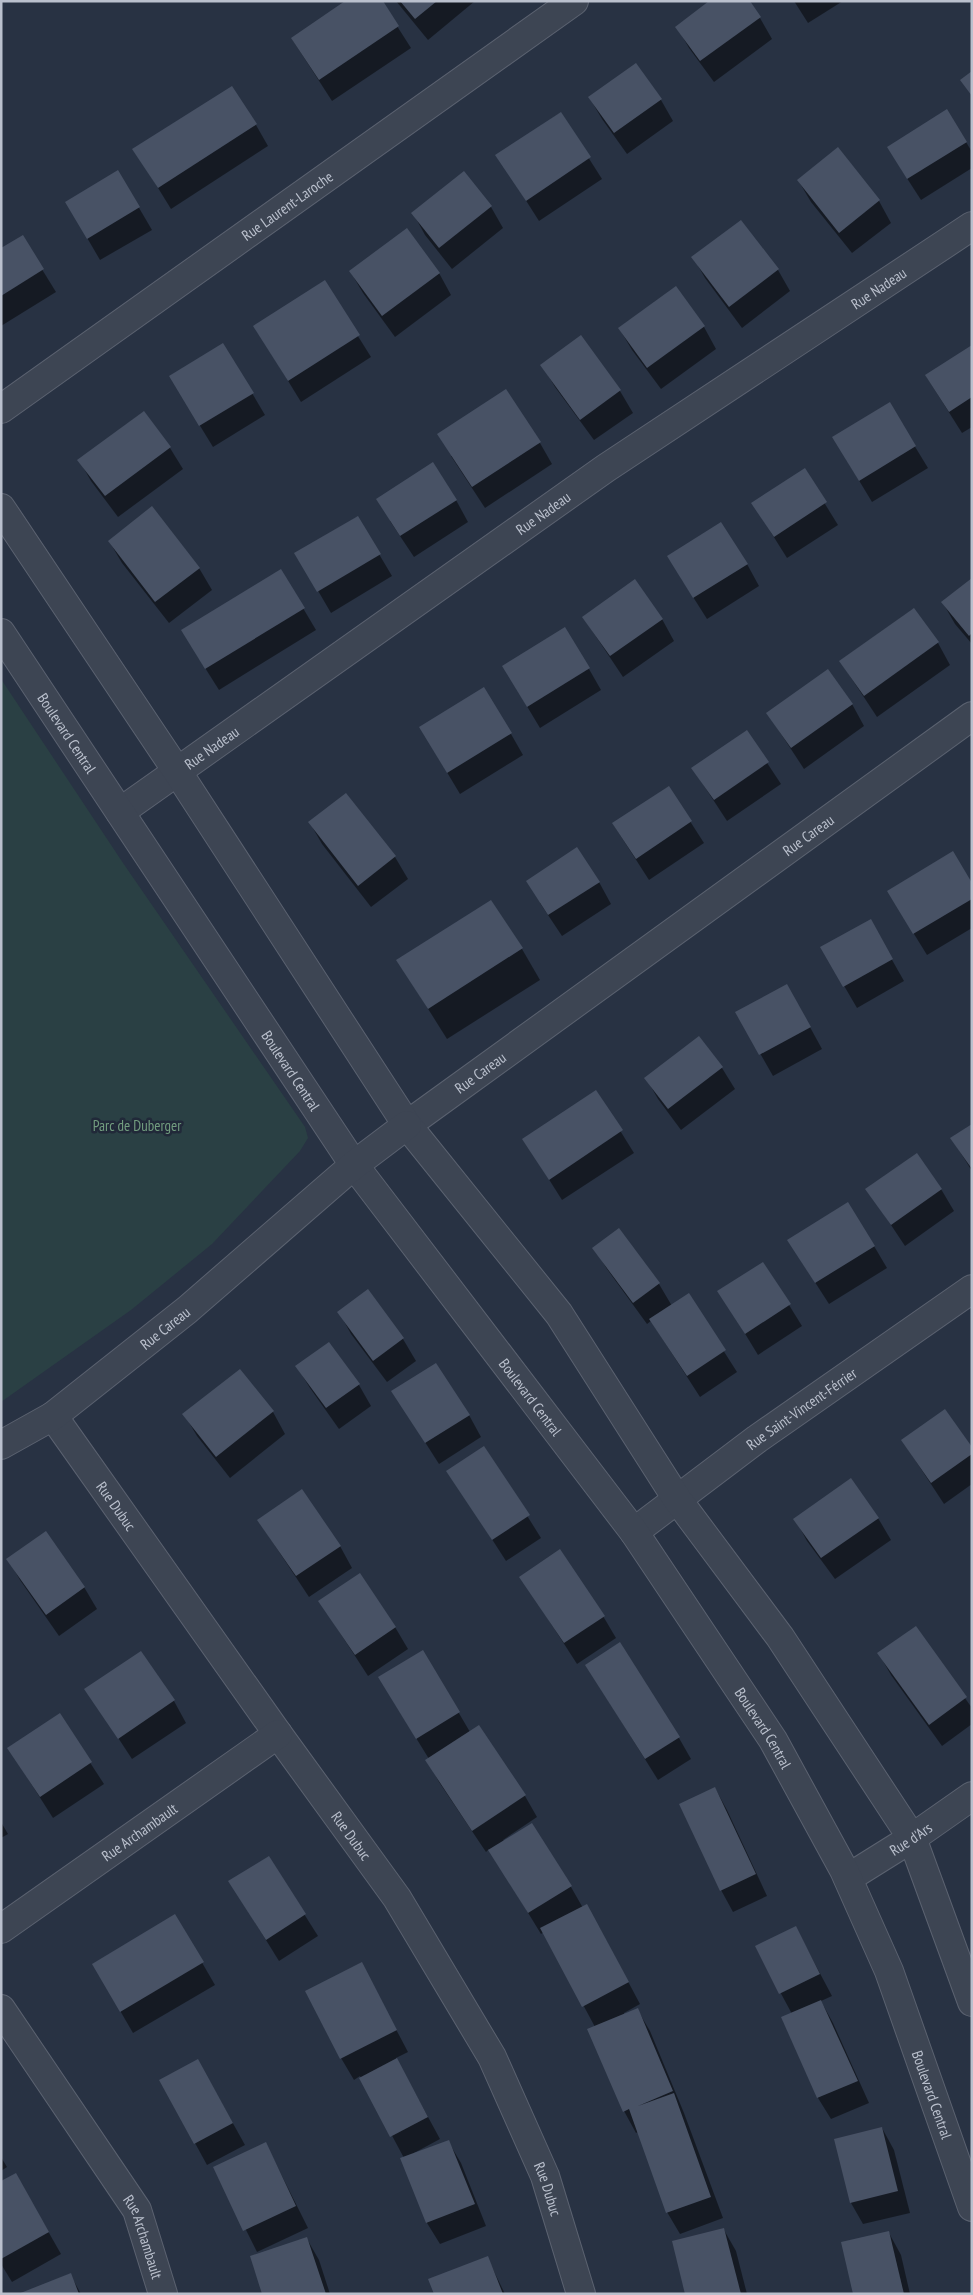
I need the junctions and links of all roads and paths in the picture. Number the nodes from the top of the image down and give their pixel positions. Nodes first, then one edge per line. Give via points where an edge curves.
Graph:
1 (574, 1) edge
2 (972, 226) edge
3 (1, 409) edge
4 (1, 508) edge
5 (1, 634) edge
6 (972, 716) edge
7 (178, 771) junction
8 (120, 812) junction
9 (407, 1124) junction
10 (354, 1165) junction
11 (972, 1289) edge
12 (53, 1416) junction
13 (1, 1444) edge
14 (677, 1499) junction
15 (634, 1532) junction
16 (278, 1734) junction
17 (972, 1796) edge
18 (912, 1838) junction
19 (848, 1878) junction
20 (1, 1929) edge
21 (972, 2002) edge
22 (1, 2009) edge
23 (972, 2207) edge
24 (163, 2294) edge
25 (581, 2294) edge

1 - 3 street, Rue Laurent-Laroche
2 - 7 street, Rue Nadeau via 606,468
4 - 7 street
5 - 8 street, Boulevard Central
6 - 9 street, Rue Careau
7 - 8 street, Rue Nadeau
7 - 9 street
8 - 10 street, Boulevard Central
9 - 10 street, Rue Careau
9 - 14 street via 559,1314
10 - 12 street, Rue Careau via 187,1310
10 - 15 street, Boulevard Central
11 - 14 street, Rue Saint-Vincent-Férrier
12 - 13 street, Rue Careau
12 - 16 street, Rue Dubuc
14 - 15 street, Rue Saint-Vincent-Férrier
14 - 18 street via 780,1637
15 - 19 street, Boulevard Central via 772,1740
16 - 20 street, Rue Archambault
16 - 25 street, Rue Dubuc via 397,1898 492,2057 545,2176
17 - 18 street, Rue d'Ars
18 - 19 street, Rue d'Ars
18 - 21 street
19 - 23 street, Boulevard Central via 889,1971
22 - 24 street, Rue Archambault via 137,2210

